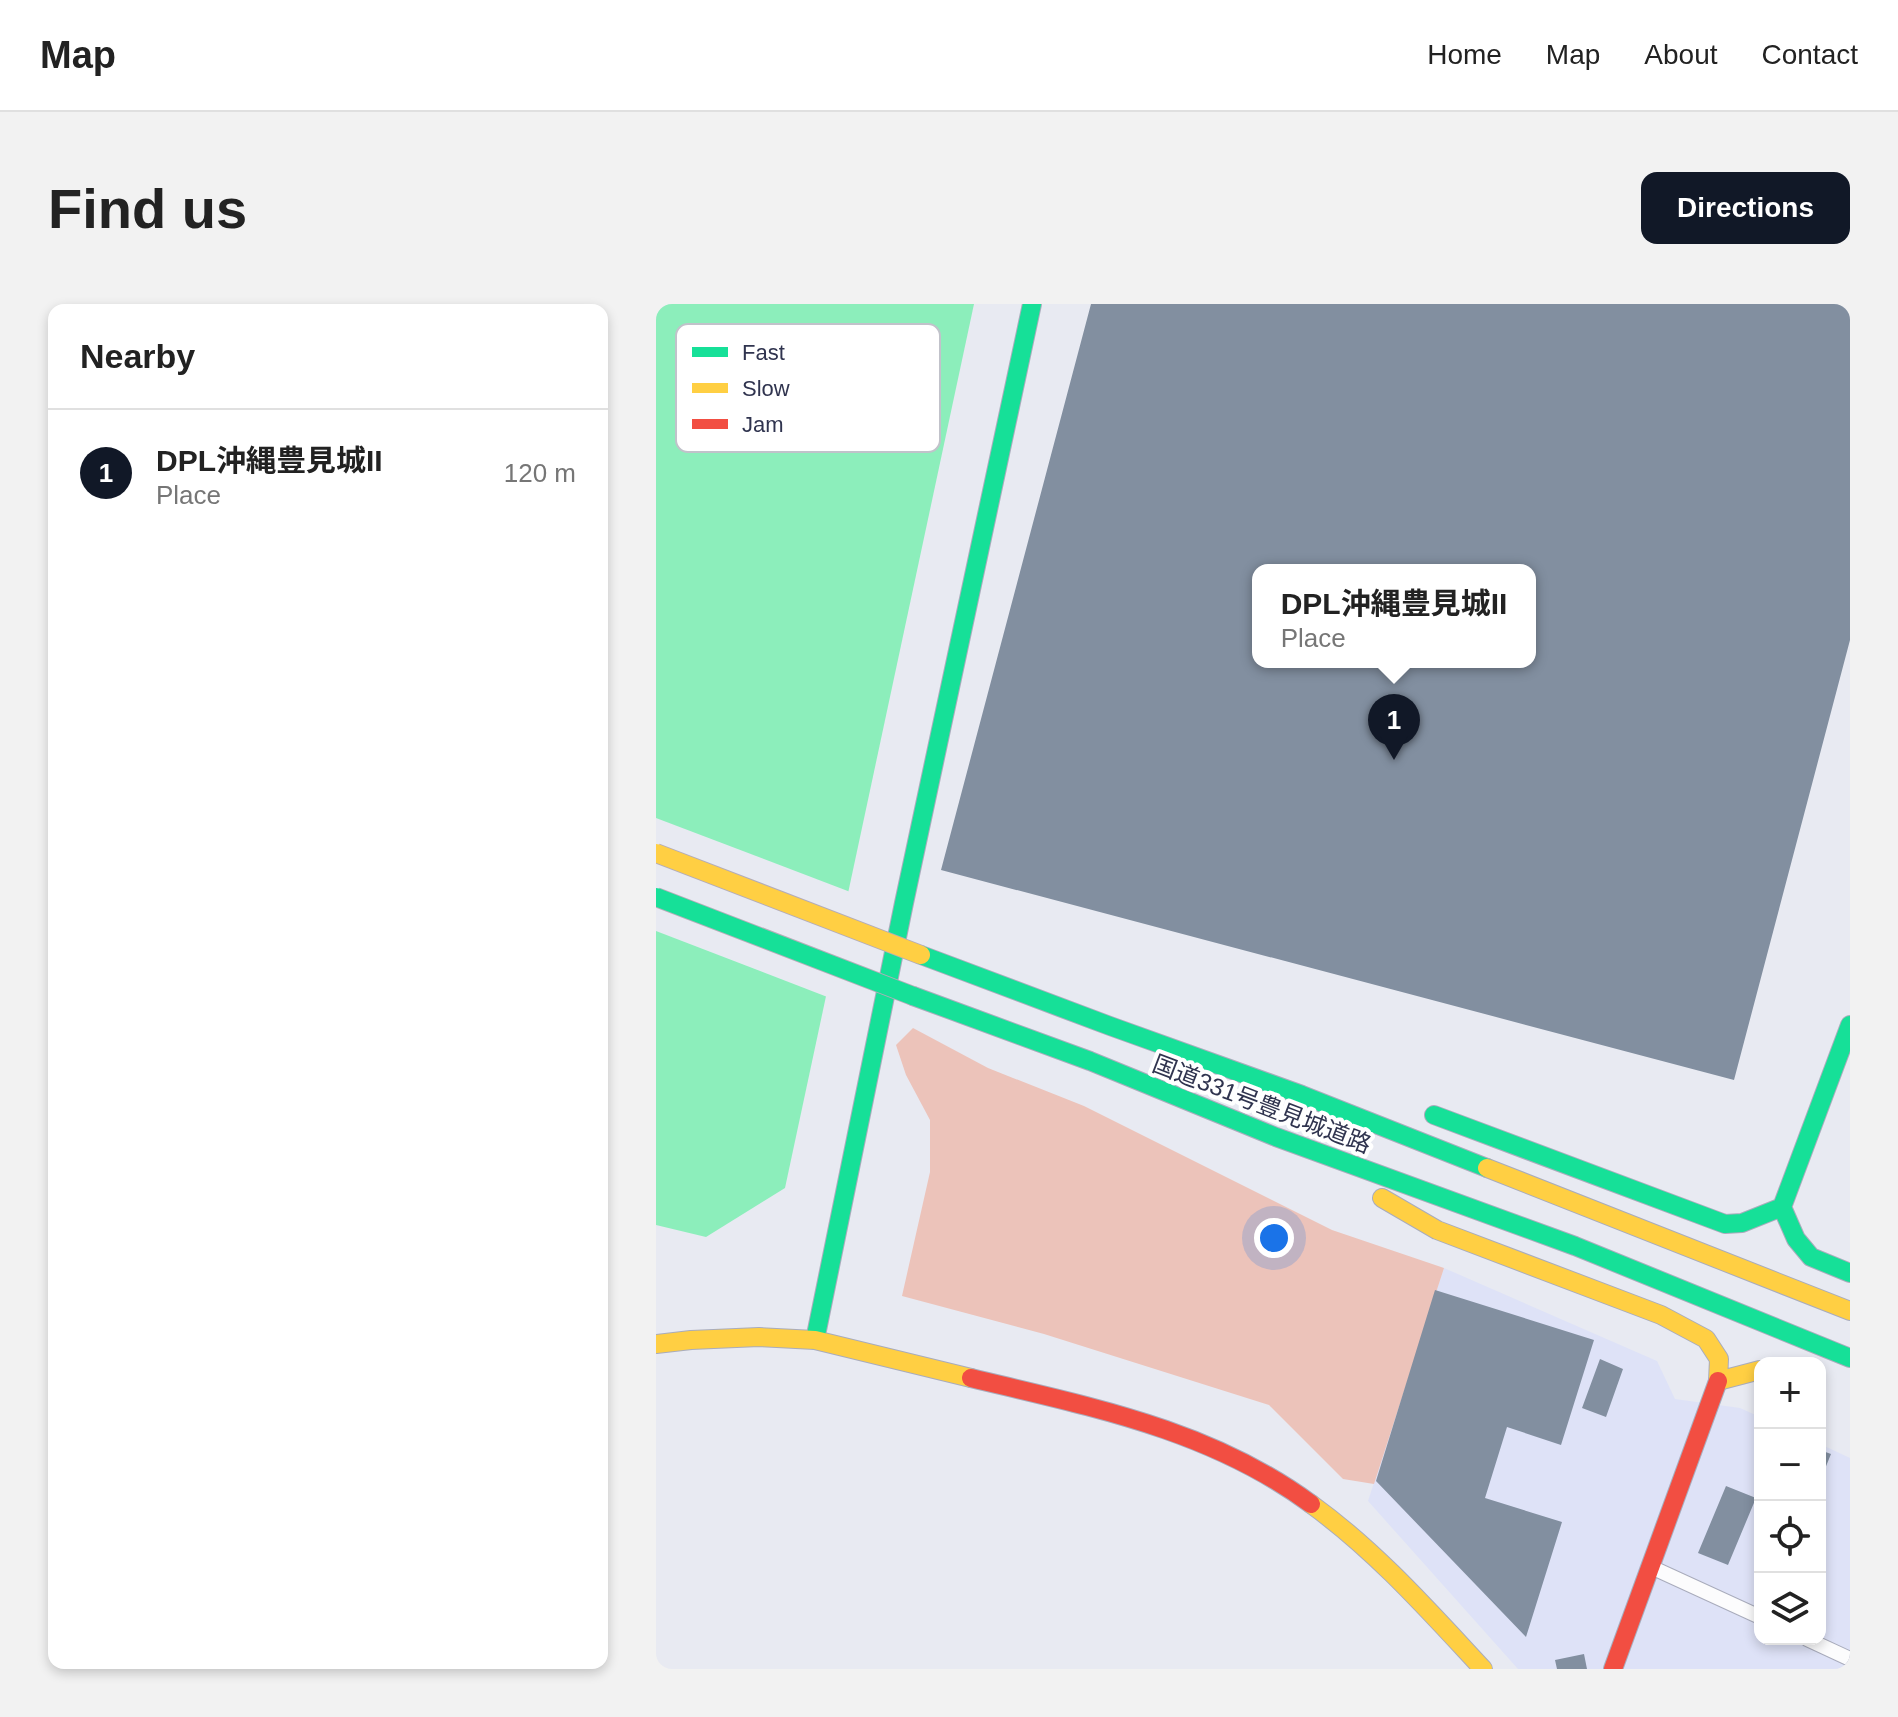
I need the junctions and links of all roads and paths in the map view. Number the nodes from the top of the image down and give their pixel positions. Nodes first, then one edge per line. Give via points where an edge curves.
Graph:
1 (1032, 304) edge
2 (656, 853) edge
3 (656, 897) edge
4 (1850, 1025) edge
5 (1302, 1095) junction
6 (1355, 1097) dead end
7 (1423, 1111) dead end
8 (1276, 1137) junction
9 (1782, 1207) junction
10 (1850, 1273) edge
11 (1850, 1311) edge
12 (815, 1340) junction
13 (656, 1344) edge
14 (1850, 1358) edge
15 (1754, 1372) edge
16 (1718, 1381) junction
17 (1650, 1567) junction
18 (1754, 1614) edge
19 (1820, 1645) edge
20 (1850, 1659) edge
21 (1483, 1669) edge
22 (1613, 1669) edge

1 - 12 main road
2 - 5 main road, 国道331号豊見城道路, bridge
3 - 8 main road, 国道331号豊見城道路, bridge
4 - 9 main road
5 - 6 main road
5 - 11 main road, 国道331号豊見城道路
7 - 9 main road via 1725,1224
8 - 14 main road, 国道331号豊見城道路 via 1575,1246
8 - 16 main road via 1437,1230 1661,1315 1706,1339 1719,1359
9 - 10 main road via 1811,1257
12 - 13 main road via 759,1337
12 - 21 main road via 1158,1425 1262,1470 1349,1533
15 - 16 main road
16 - 17 main road
17 - 18 lane
17 - 22 main road
19 - 20 lane

